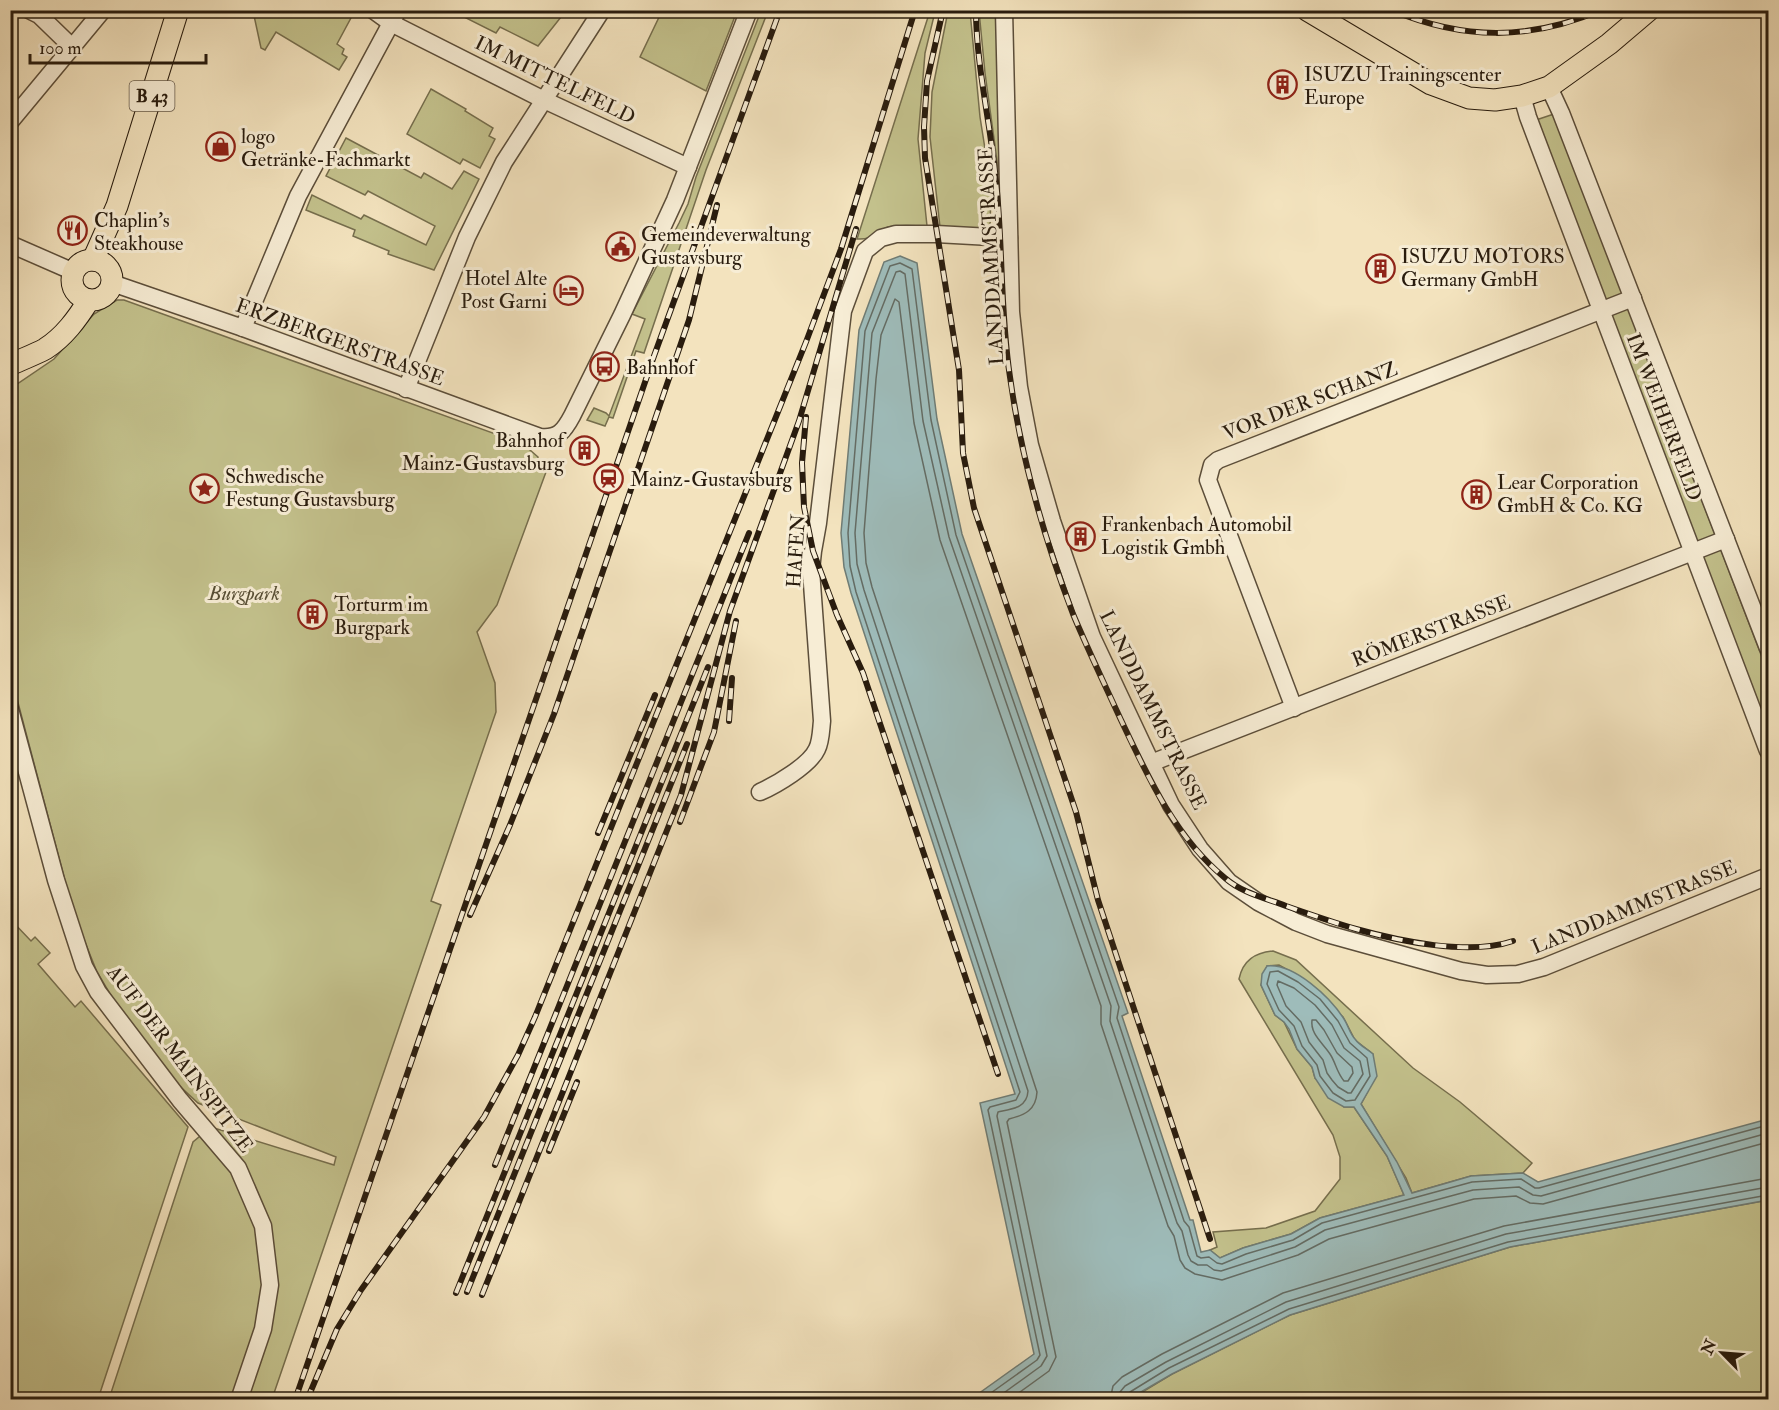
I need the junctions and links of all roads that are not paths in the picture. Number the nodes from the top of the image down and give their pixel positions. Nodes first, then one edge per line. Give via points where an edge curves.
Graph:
1 (103, 10) edge
2 (178, 10) edge
3 (373, 10) edge
4 (602, 10) edge
5 (748, 10) edge
6 (1004, 10) edge
7 (1307, 10) edge
8 (1649, 10) edge
9 (36, 12) edge
10 (395, 16) edge
11 (72, 46) junction
12 (1549, 87) junction
13 (1522, 96) junction
14 (544, 100) junction
15 (11, 119) edge
16 (688, 167) junction
17 (1009, 238) junction
18 (10, 244) edge
19 (98, 261) junction
20 (74, 272) junction
21 (112, 283) junction
22 (84, 298) junction
23 (1633, 298) junction
24 (1602, 311) junction
25 (243, 328) junction
26 (16, 362) edge
27 (406, 389) junction
28 (1726, 538) junction
29 (1693, 552) junction
30 (1768, 648) edge
31 (1294, 708) junction
32 (10, 709) edge
33 (1768, 751) edge
34 (1151, 763) junction
35 (760, 792) dead end
36 (1768, 876) edge
37 (239, 1400) edge

1 - 11 street
2 - 19 main road, B 43
3 - 10 street, IM MITTELFELD
4 - 14 street
5 - 16 street
6 - 17 street, LANDDAMMSTRASSE
7 - 13 main road via 1414,76 1451,93 1488,100
8 - 12 main road
9 - 11 street
10 - 14 street, IM MITTELFELD
10 - 25 street via 298,196
11 - 15 street
12 - 13 main road
12 - 23 street, IM WEIHERFELD
13 - 24 street, IM WEIHERFELD
14 - 16 street, IM MITTELFELD
14 - 27 street via 504,162 467,237
16 - 27 street, ERZBERGERSTRASSE via 631,296 564,431 554,437 540,437
17 - 34 street, LANDDAMMSTRASSE via 1012,323 1030,445 1085,621
17 - 35 street, HAFEN via 896,234 881,238 865,251 843,311 811,570 820,737 812,758
18 - 20 street
19 - 20 main road via 81,263
19 - 21 main road via 111,274
20 - 22 main road via 73,284
21 - 22 main road via 104,296
21 - 25 street, ERZBERGERSTRASSE
22 - 26 main road via 74,322 58,339
23 - 24 street, VOR DER SCHANZ
23 - 28 street, IM WEIHERFELD
24 - 29 street, IM WEIHERFELD
24 - 31 street, VOR DER SCHANZ via 1212,465 1208,480
25 - 27 street, ERZBERGERSTRASSE
28 - 29 street, RÖMERSTRASSE
28 - 30 street, IM WEIHERFELD
29 - 31 street, RÖMERSTRASSE
29 - 33 street, IM WEIHERFELD
31 - 34 street, RÖMERSTRASSE
32 - 37 street, AUF DER MAINSPITZE via 56,880 84,966 98,992 180,1100 238,1168 263,1226 270,1285 263,1329
34 - 36 street, LANDDAMMSTRASSE via 1171,805 1200,849 1229,882 1267,907 1327,934 1461,971 1518,974 1544,967

